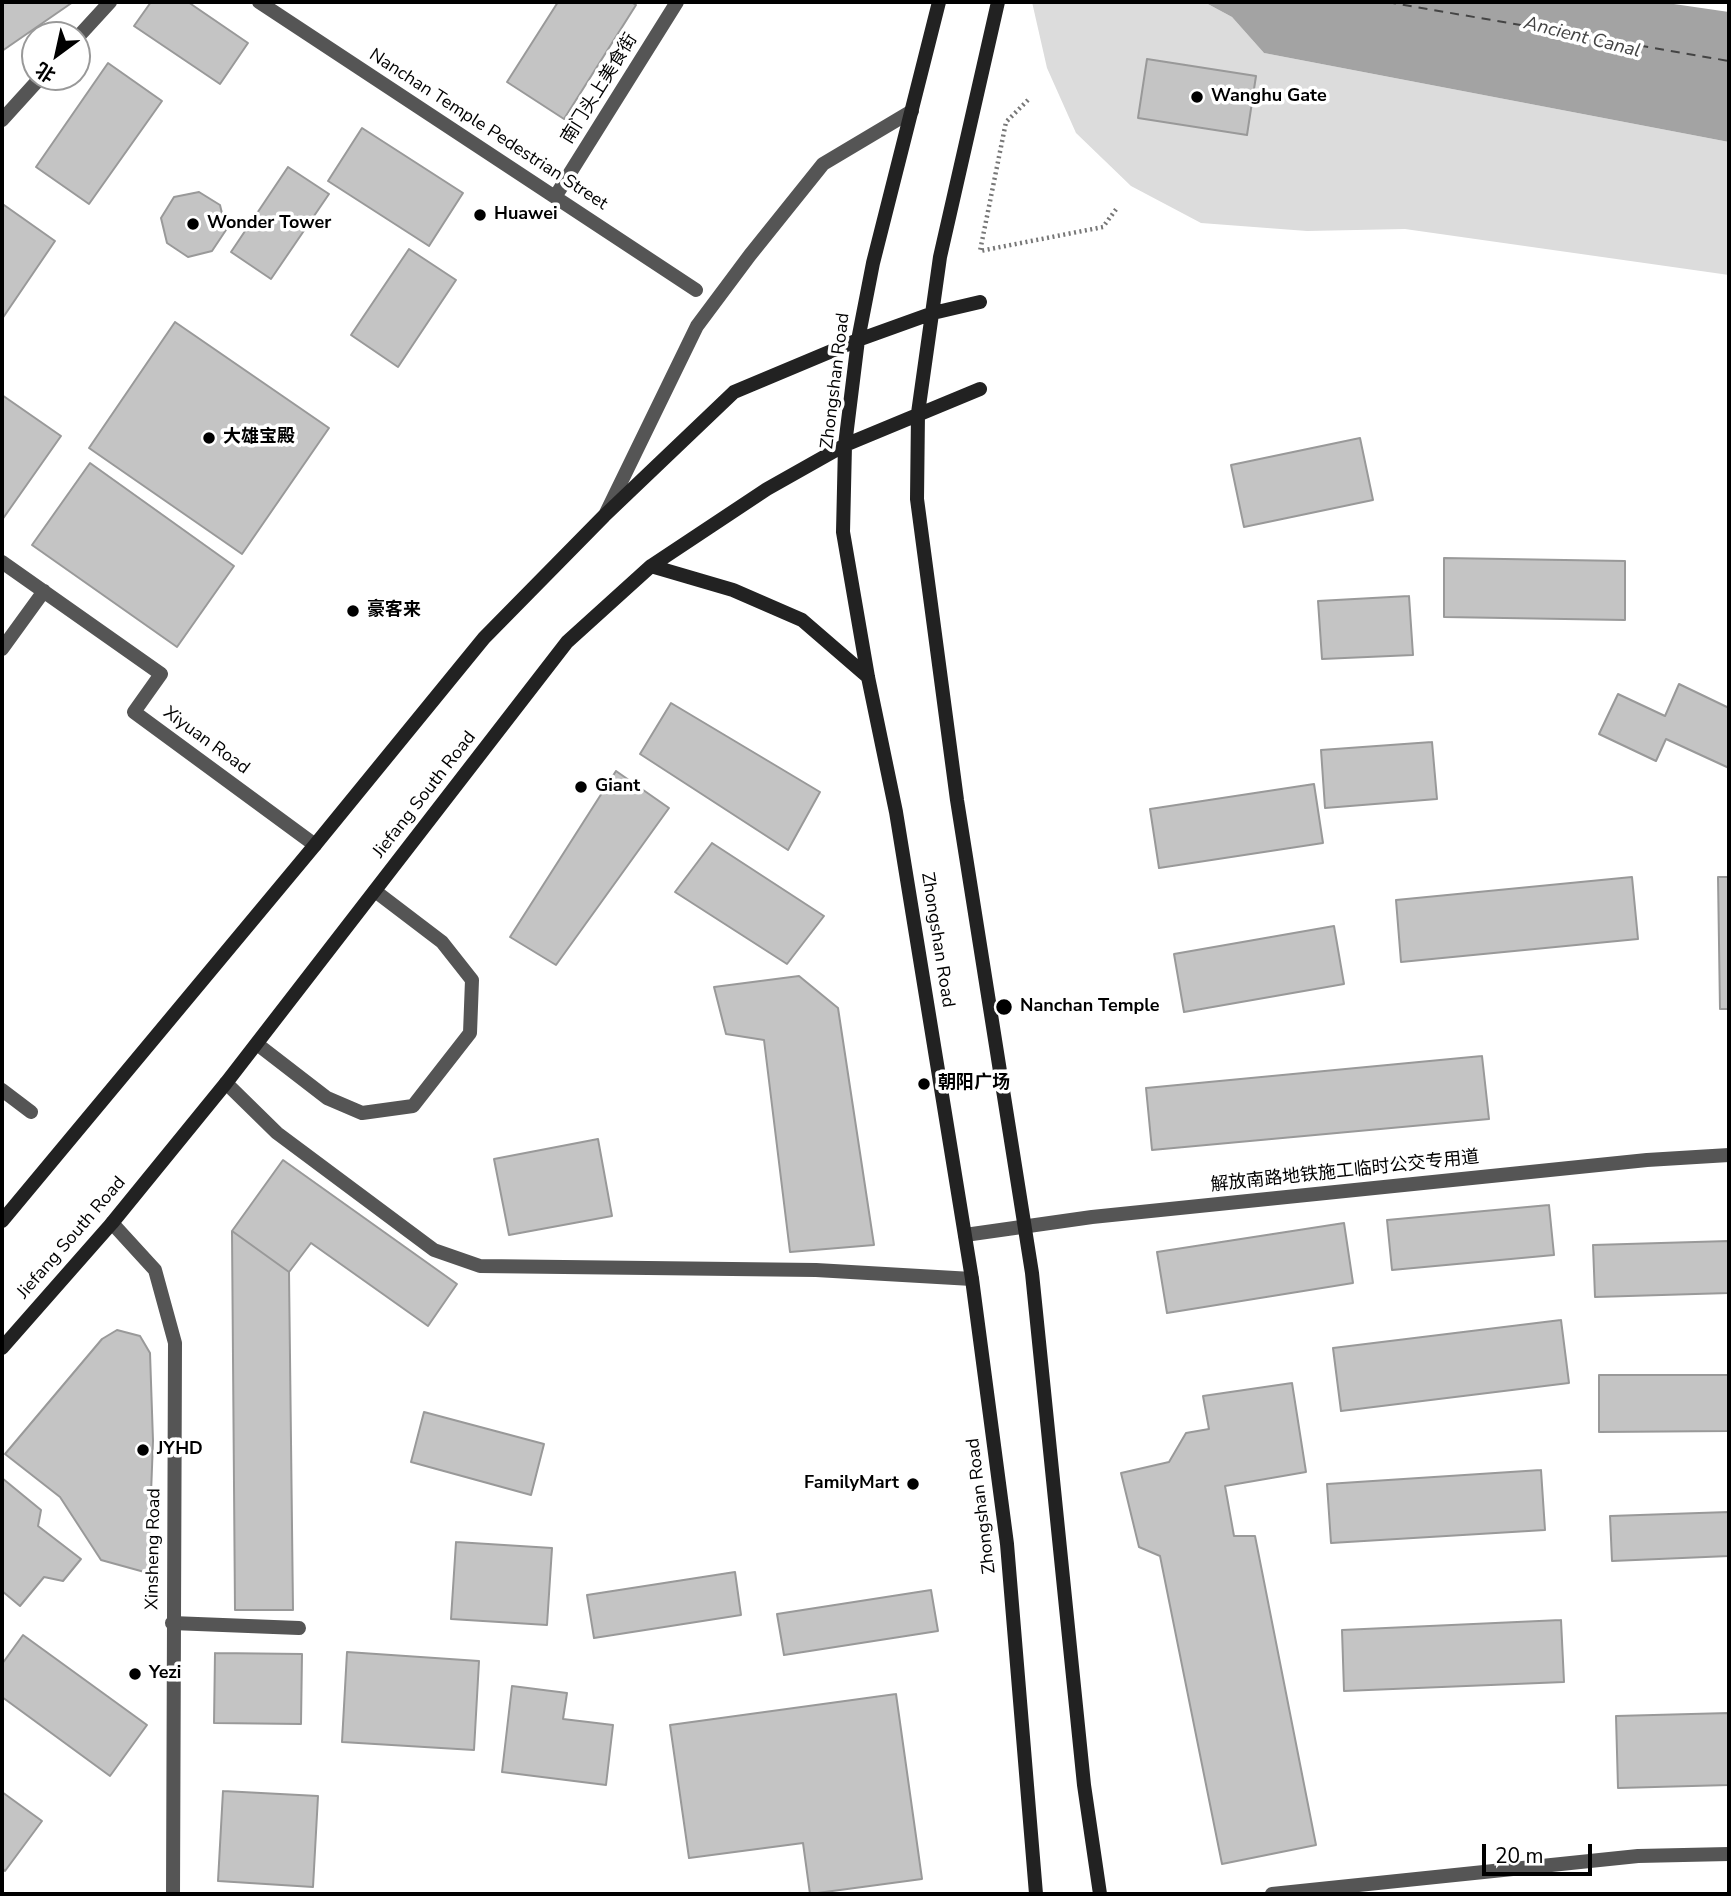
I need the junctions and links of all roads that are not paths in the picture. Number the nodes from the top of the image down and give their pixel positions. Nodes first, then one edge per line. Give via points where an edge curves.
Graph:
1 (110, 2) edge
2 (259, 2) edge
3 (677, 2) edge
4 (939, 2) edge
5 (997, 5) edge
6 (91, 23) edge
7 (28, 91) edge
8 (912, 111) junction
9 (2, 120) edge
10 (555, 197) junction
11 (696, 290) dead end
12 (980, 302) dead end
13 (933, 313) junction
14 (858, 340) junction
15 (980, 389) dead end
16 (918, 413) junction
17 (845, 445) junction
18 (604, 516) junction
19 (2, 562) edge
20 (651, 566) junction
21 (44, 591) junction
22 (2, 649) edge
23 (868, 677) junction
24 (315, 845) junction
25 (375, 891) junction
26 (257, 1044) junction
27 (226, 1083) junction
28 (2, 1090) edge
29 (31, 1112) dead end
30 (1729, 1155) edge
31 (2, 1221) edge
32 (112, 1223) junction
33 (1025, 1227) junction
34 (965, 1235) junction
35 (972, 1279) junction
36 (2, 1348) edge
37 (172, 1623) junction
38 (299, 1628) dead end
39 (1729, 1854) edge
40 (173, 1894) edge
41 (1036, 1894) edge
42 (1100, 1894) edge
43 (1272, 1894) edge

1 - 6 street
2 - 10 street, Nanchan Temple Pedestrian Street
3 - 10 street, 南门头上美食街
4 - 8 main road, Zhongshan Road
5 - 13 main road via 940,257
7 - 9 street
8 - 14 main road, Zhongshan Road
8 - 18 street via 823,164 750,255 697,326
10 - 11 street, Nanchan Temple Pedestrian Street
12 - 13 main road
13 - 14 main road
13 - 16 main road
14 - 17 main road, Zhongshan Road
14 - 18 main road via 734,392
15 - 16 main road, Jiefang South Road
16 - 17 main road, Jiefang South Road
16 - 33 main road via 919,513 957,800
17 - 20 main road, Jiefang South Road via 767,489
17 - 23 main road, Zhongshan Road via 843,532
18 - 24 main road via 484,638
19 - 21 street, Xiyuan Road
20 - 23 main road via 733,590 802,620
20 - 25 main road, Jiefang South Road via 567,642
21 - 22 street
21 - 24 street, Xiyuan Road via 161,674 134,712
23 - 34 main road, Zhongshan Road via 896,811
24 - 31 main road
25 - 26 main road, Jiefang South Road
25 - 26 street via 442,942 472,980 470,1032 413,1106 362,1113 327,1098
26 - 27 main road, Jiefang South Road
27 - 32 main road, Jiefang South Road
27 - 35 street via 277,1133 434,1250 480,1266 816,1270
28 - 29 street
30 - 33 street, 解放南路地铁施工临时公交专用道
32 - 36 main road, Jiefang South Road
32 - 37 street, Xinsheng Road via 155,1270 175,1343
33 - 34 street, 解放南路地铁施工临时公交专用道
33 - 42 main road via 1084,1785
34 - 35 main road, Zhongshan Road
35 - 41 main road, Zhongshan Road via 1007,1544
37 - 38 street
37 - 40 street, Xinsheng Road
39 - 43 street via 1638,1856

